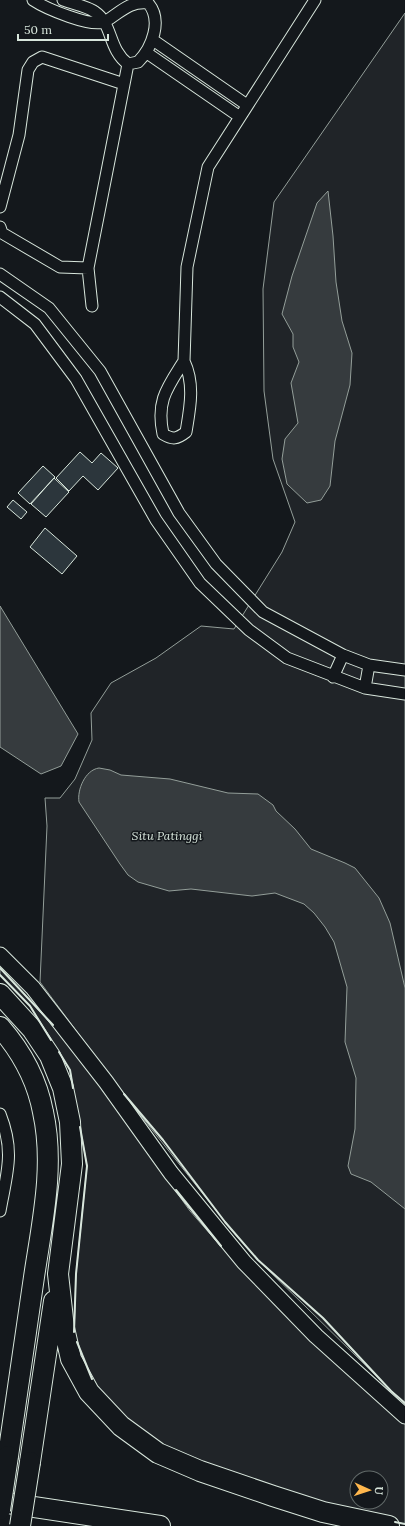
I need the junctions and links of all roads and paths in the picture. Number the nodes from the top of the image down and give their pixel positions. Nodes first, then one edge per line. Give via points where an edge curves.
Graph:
1 (33, 0) edge
2 (63, 0) edge
3 (315, 0) edge
4 (138, 1) edge
5 (106, 22) junction
6 (153, 40) junction
7 (148, 53) junction
8 (128, 64) junction
9 (124, 84) junction
10 (247, 105) junction
11 (240, 117) junction
12 (0, 207) edge
13 (0, 227) edge
14 (88, 268) junction
15 (0, 274) edge
16 (0, 297) edge
17 (92, 306) dead end
18 (184, 361) junction
19 (343, 655) junction
20 (369, 665) junction
21 (405, 670) edge
22 (333, 677) junction
23 (365, 688) junction
24 (405, 694) edge
25 (0, 955) edge
26 (0, 994) edge
27 (0, 1027) edge
28 (0, 1114) edge
29 (0, 1211) edge
30 (58, 1274) junction
31 (405, 1416) edge
32 (0, 1502) edge
33 (0, 1510) edge
34 (20, 1526) edge
35 (160, 1526) edge
36 (389, 1526) edge

1 - 5 street via 41,6 92,23
2 - 5 street via 95,12
3 - 10 street
4 - 5 street via 116,13
4 - 6 street via 148,3 154,10
5 - 8 street via 119,57
6 - 7 street
6 - 10 street
7 - 8 street via 138,62
7 - 11 street
8 - 9 street
9 - 12 street via 42,57 33,62 28,70 19,135
9 - 14 street
10 - 11 street
11 - 18 street via 208,167 187,267
13 - 14 street via 2,233 60,268
14 - 17 street
15 - 19 street via 49,308 100,371 179,513 216,564 263,612
16 - 22 street via 35,324 76,379 156,520 200,583 249,630 287,658
18 - 18 street via 189,372 191,400 186,432 179,438 170,439 163,434 160,408 168,387
19 - 20 street
19 - 22 street
20 - 21 street
20 - 23 street
22 - 23 street
23 - 24 street
25 - 31 main road via 33,988 106,1082 171,1173 244,1262 316,1336
26 - 30 highway via 32,1029 50,1056 63,1088 69,1116 72,1164
27 - 33 highway, bridge via 29,1068 43,1112 49,1159 42,1226
28 - 29 street via 6,1129 10,1157
30 - 34 highway, bridge
30 - 36 highway via 64,1328 71,1359 89,1392 121,1426 158,1453 200,1471 324,1512
32 - 35 highway

